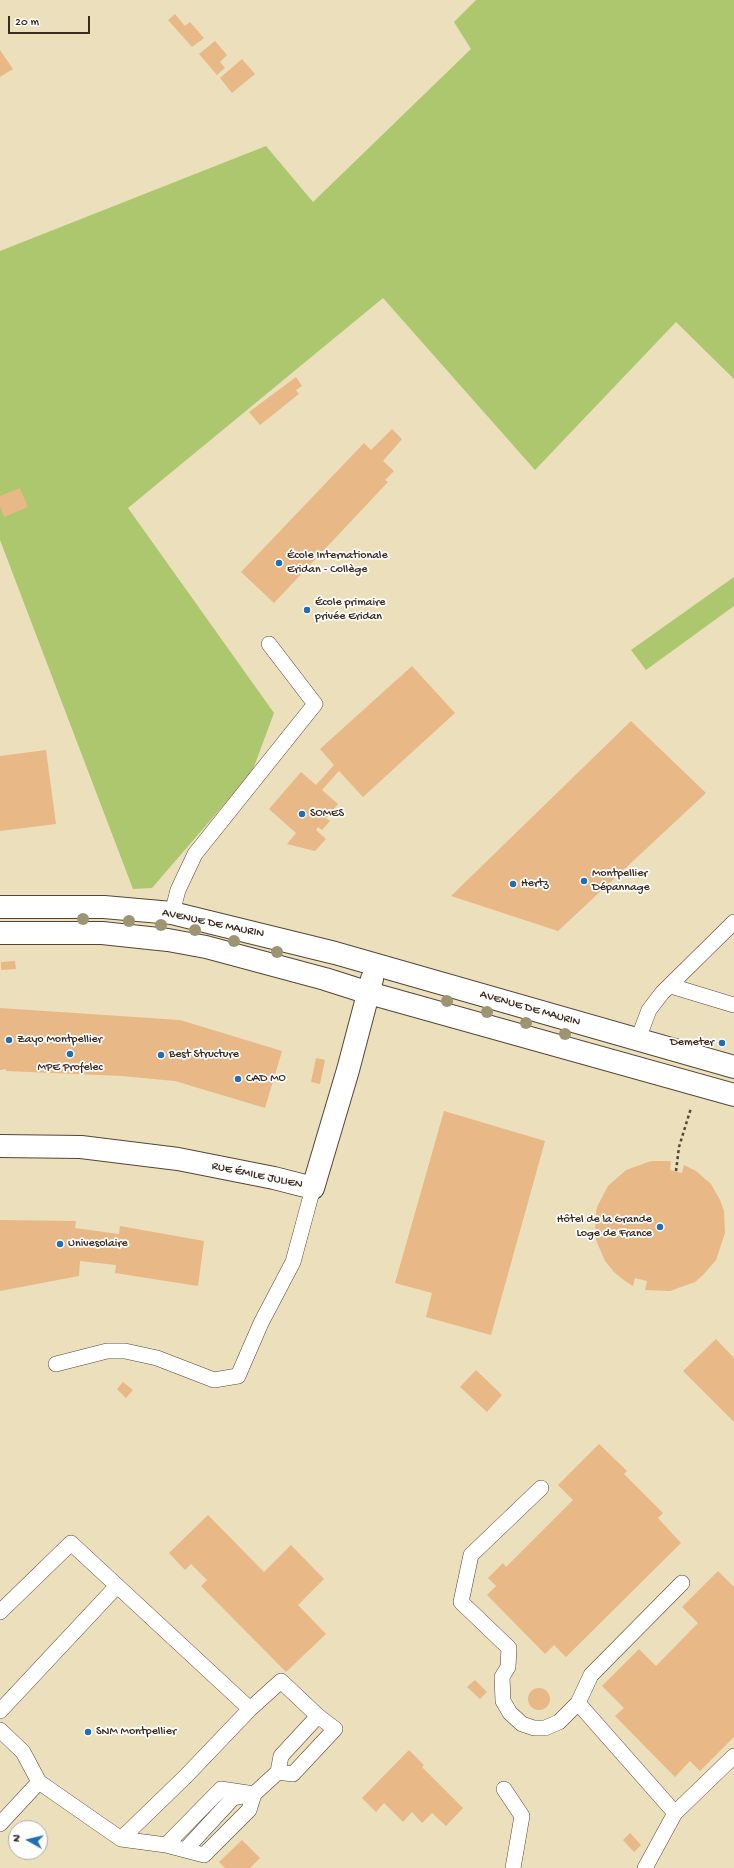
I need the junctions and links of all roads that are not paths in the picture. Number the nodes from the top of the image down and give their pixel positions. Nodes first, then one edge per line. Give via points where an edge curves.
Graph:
1 (269, 644) dead end
2 (0, 907) edge
3 (172, 914) junction
4 (734, 922) edge
5 (0, 933) edge
6 (375, 965) junction
7 (671, 986) junction
8 (369, 993) junction
9 (734, 1005) edge
10 (638, 1039) junction
11 (632, 1067) junction
12 (734, 1067) edge
13 (734, 1095) edge
14 (0, 1146) edge
15 (313, 1188) junction
16 (56, 1364) dead end
17 (541, 1488) dead end
18 (682, 1583) dead end
19 (117, 1586) junction
20 (0, 1612) edge
21 (578, 1703) junction
22 (250, 1709) junction
23 (0, 1711) edge
24 (318, 1716) junction
25 (0, 1730) edge
26 (734, 1756) edge
27 (278, 1772) junction
28 (39, 1782) junction
29 (504, 1789) dead end
30 (254, 1794) junction
31 (675, 1813) junction
32 (0, 1824) edge
33 (121, 1839) junction
34 (166, 1845) junction
35 (513, 1868) edge
36 (645, 1868) edge

1 - 3 lane via 315,704 195,854 178,890
2 - 3 street, AVENUE DE MAURIN via 104,907
3 - 6 street, AVENUE DE MAURIN
4 - 7 lane
5 - 8 street, AVENUE DE MAURIN via 102,933 168,940 206,947
6 - 8 street
6 - 10 street, AVENUE DE MAURIN
7 - 9 lane
7 - 10 lane via 649,1010
8 - 11 street, AVENUE DE MAURIN
8 - 15 street, RUE ÉMILE JULIEN
10 - 11 street
10 - 12 street, AVENUE DE MAURIN
11 - 13 street, AVENUE DE MAURIN
14 - 15 street, RUE ÉMILE JULIEN via 81,1147 178,1159
15 - 16 lane via 294,1262 238,1376 214,1380 157,1358 125,1351 107,1351
17 - 21 lane via 471,1555 461,1602 508,1648 508,1666 502,1677 502,1701 522,1724 545,1728 559,1722
18 - 21 lane via 591,1675
19 - 20 lane via 71,1543
19 - 22 lane
19 - 23 lane
21 - 31 lane
22 - 24 lane via 281,1681
22 - 33 lane
24 - 27 lane via 281,1756
24 - 27 lane via 335,1730 293,1774
25 - 28 lane via 23,1752
26 - 31 lane
27 - 30 lane
28 - 32 lane
28 - 33 lane
29 - 35 lane via 522,1816
30 - 34 lane via 221,1789
30 - 34 lane via 249,1810 204,1855
31 - 36 lane
33 - 34 lane

